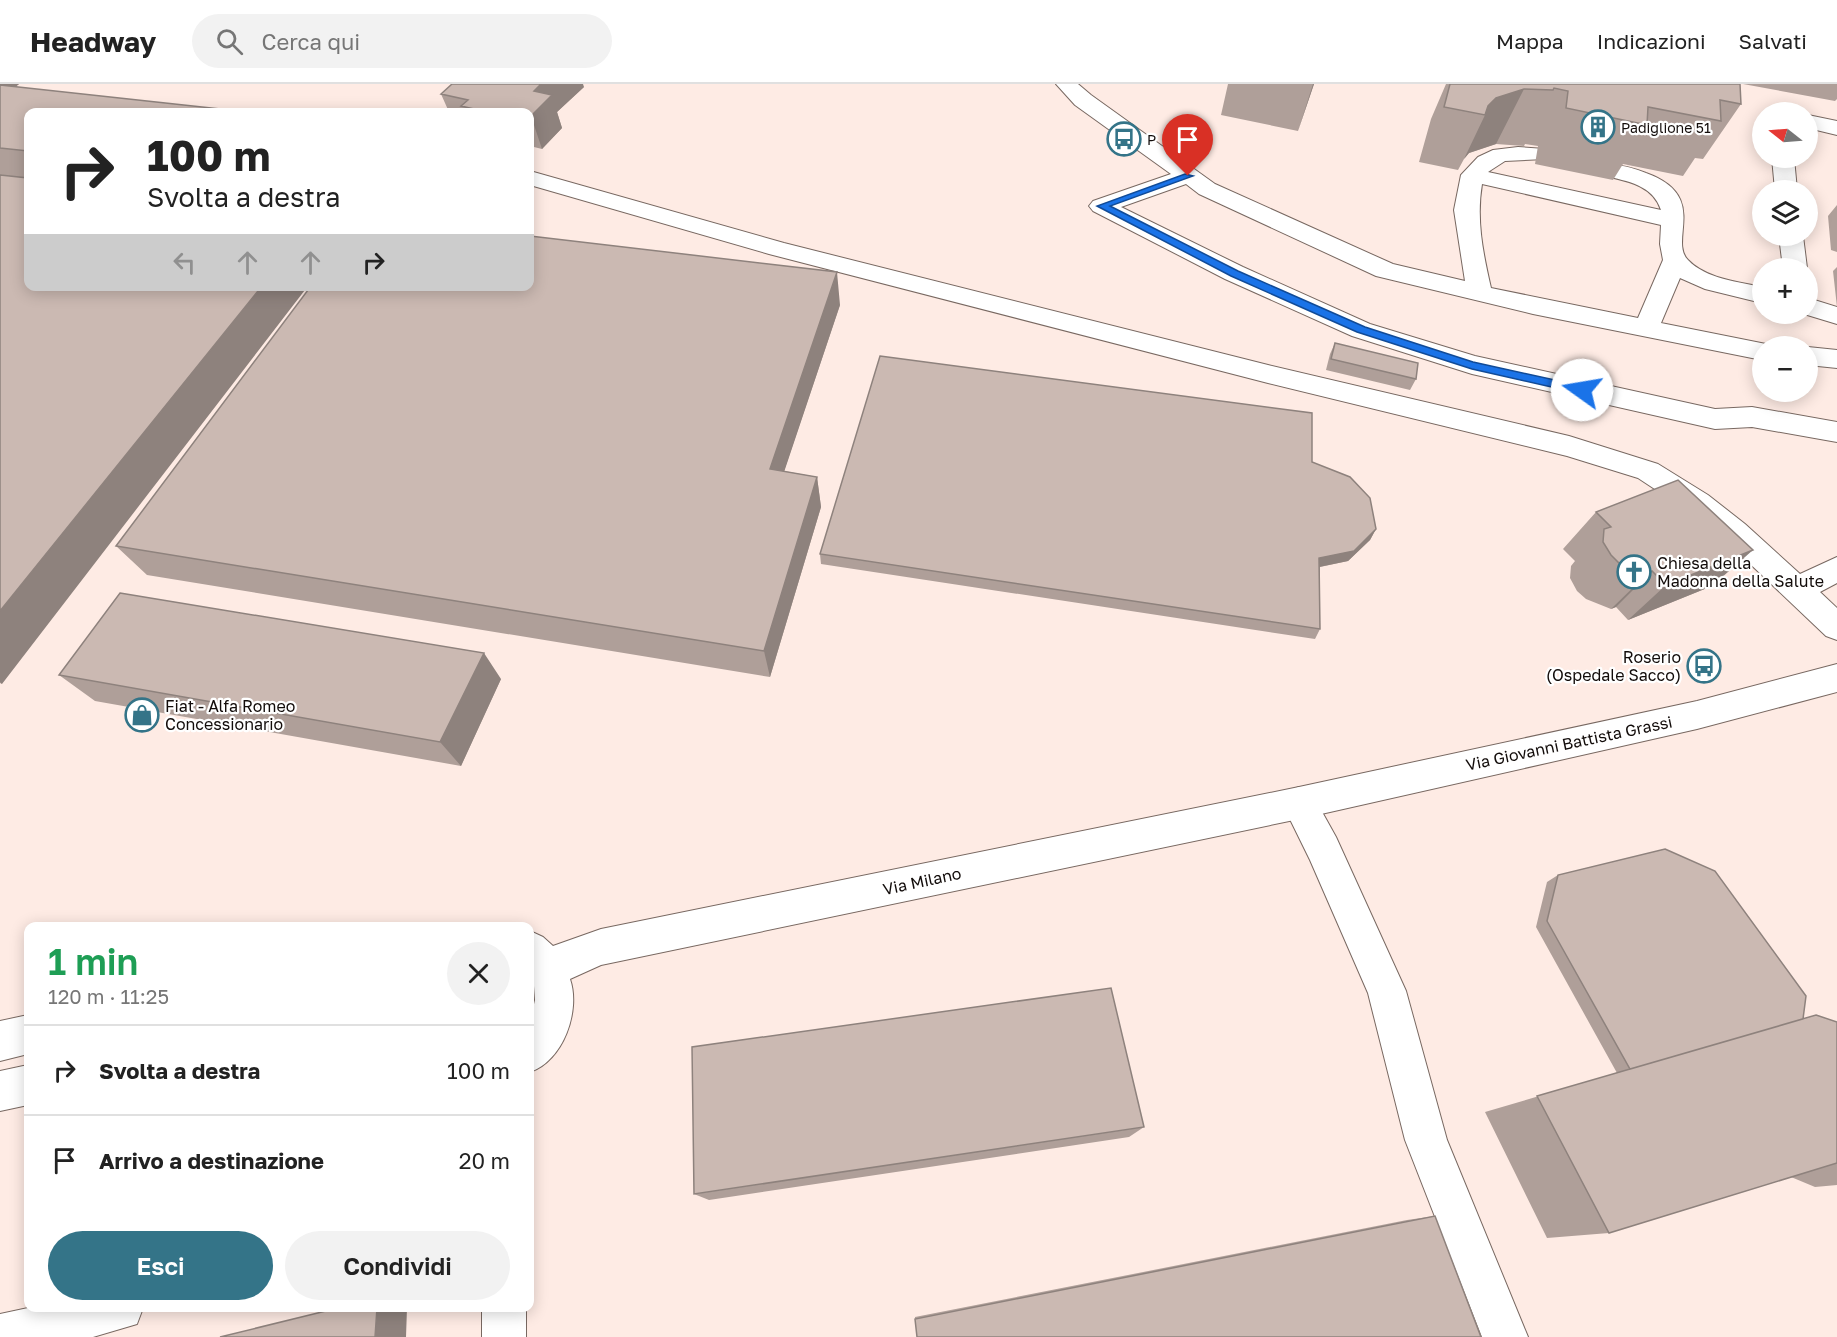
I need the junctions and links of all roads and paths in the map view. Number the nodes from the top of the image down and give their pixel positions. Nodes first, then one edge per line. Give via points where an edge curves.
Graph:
1 (1066, 84) edge
2 (1818, 124) edge
3 (1837, 128) edge
4 (1537, 154) dead end
5 (1613, 171) dead end
6 (1472, 175) junction
7 (1188, 176) junction
8 (534, 179) edge
9 (1673, 220) junction
10 (1675, 260) junction
11 (1480, 293) junction
12 (1752, 293) edge
13 (1818, 309) edge
14 (1837, 316) edge
15 (1646, 329) junction
16 (1752, 349) edge
17 (1818, 357) edge
18 (1837, 359) edge
19 (1837, 432) edge
20 (1837, 569) edge
21 (1837, 586) edge
22 (1797, 589) junction
23 (1837, 627) edge
24 (1837, 678) edge
25 (1299, 803) junction
26 (539, 960) edge
27 (24, 1036) edge
28 (0, 1041) edge
29 (534, 1053) edge
30 (24, 1086) edge
31 (0, 1090) edge
32 (104, 1312) edge
33 (504, 1312) edge
34 (0, 1337) edge
35 (504, 1337) edge
36 (1505, 1337) edge

1 - 7 main road
2 - 3 main road
4 - 6 main road via 1496,156 1481,163
5 - 9 main road via 1634,174 1658,187 1671,204
6 - 9 main road
6 - 11 main road via 1466,210
7 - 11 main road via 1207,189 1385,270
7 - 19 main road via 1101,206 1234,273 1361,330 1418,349 1472,365 1715,419 1752,417
8 - 22 main road via 778,249 1569,446 1648,471 1736,532
9 - 10 main road
10 - 12 main road via 1689,272
10 - 15 main road
11 - 15 main road
13 - 14 main road
15 - 16 main road
17 - 18 main road
20 - 22 main road
21 - 22 main road
22 - 23 main road
24 - 25 main road, Via Giovanni Battista Grassi via 1697,715
25 - 26 main road, Via Milano via 601,947 567,959
25 - 36 main road via 1387,991 1426,1140
26 - 29 main road via 554,983 552,1015
27 - 28 main road
30 - 31 main road
32 - 34 main road
33 - 35 main road

